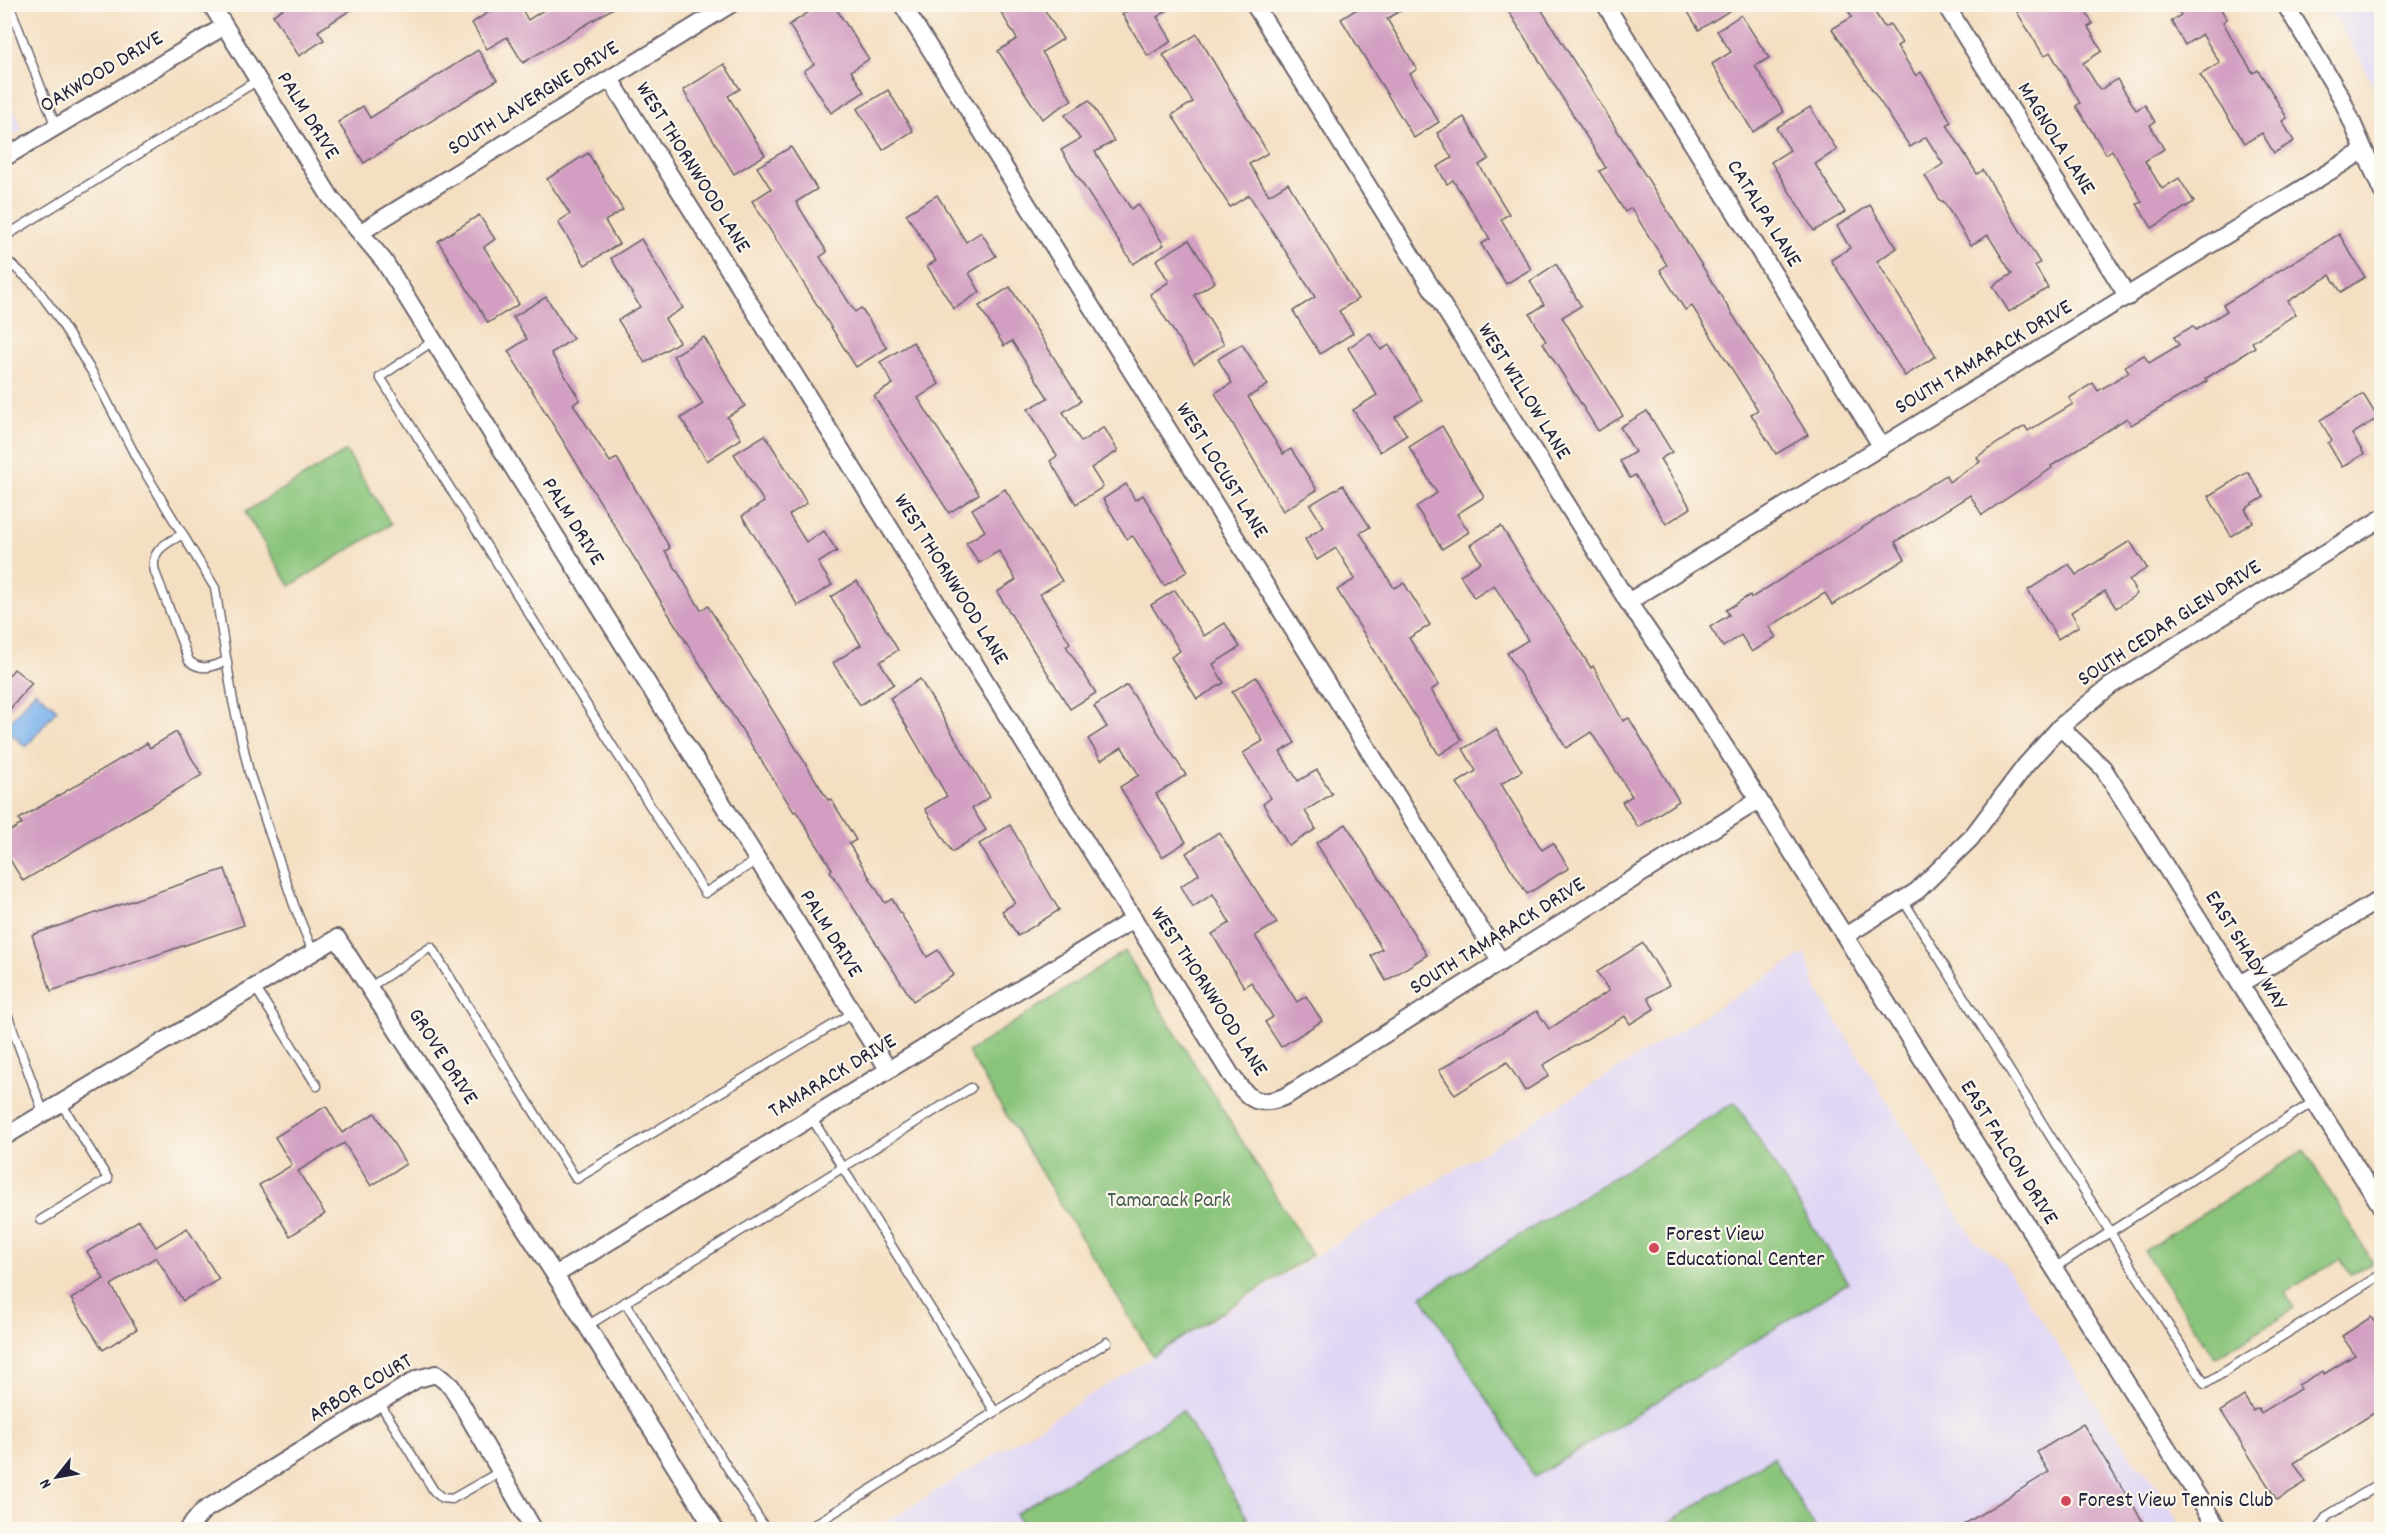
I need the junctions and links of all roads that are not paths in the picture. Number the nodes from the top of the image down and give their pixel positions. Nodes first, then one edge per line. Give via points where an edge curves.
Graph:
1 (9, 4) edge
2 (211, 4) edge
3 (731, 4) edge
4 (902, 4) edge
5 (1254, 4) edge
6 (1605, 4) edge
7 (1945, 4) edge
8 (2285, 4) edge
9 (223, 27) junction
10 (610, 79) junction
11 (258, 80) junction
12 (56, 127) junction
13 (2364, 152) junction
14 (4, 158) edge
15 (2382, 191) edge
16 (361, 232) junction
17 (4, 237) edge
18 (4, 258) edge
19 (2128, 297) junction
20 (433, 341) junction
21 (1882, 447) junction
22 (2382, 518) edge
23 (183, 534) junction
24 (1628, 602) junction
25 (227, 662) junction
26 (2060, 727) junction
27 (1759, 800) junction
28 (758, 860) junction
29 (2382, 898) edge
30 (1903, 900) junction
31 (1134, 919) junction
32 (1845, 936) junction
33 (313, 952) junction
34 (1501, 962) junction
35 (2240, 984) junction
36 (255, 987) junction
37 (370, 987) junction
38 (4, 1006) edge
39 (853, 1013) junction
40 (888, 1070) junction
41 (318, 1086) dead end
42 (971, 1088) dead end
43 (1256, 1102) joint
44 (2313, 1102) junction
45 (61, 1103) junction
46 (44, 1114) junction
47 (811, 1116) junction
48 (4, 1137) edge
49 (843, 1167) junction
50 (2382, 1208) edge
51 (41, 1220) dead end
52 (2112, 1232) junction
53 (2054, 1268) junction
54 (2382, 1274) edge
55 (555, 1275) junction
56 (625, 1302) junction
57 (587, 1326) junction
58 (1107, 1342) dead end
59 (379, 1402) junction
60 (994, 1412) junction
61 (501, 1471) junction
62 (2382, 1482) edge
63 (2318, 1529) edge
64 (187, 1530) edge
65 (534, 1530) edge
66 (714, 1530) edge
67 (766, 1530) edge
68 (806, 1530) edge
69 (2219, 1530) edge

1 - 12 lane
2 - 9 street, PALM DRIVE
3 - 10 street, SOUTH LAVERGNE DRIVE
4 - 34 street, WEST LOCUST LANE
5 - 24 street, WEST WILLOW LANE
6 - 21 street, CATALPA LANE
7 - 19 street, MAGNOLA LANE
8 - 13 street via 2341,97
9 - 11 street, PALM DRIVE
9 - 12 street, OAKWOOD DRIVE
10 - 16 street, SOUTH LAVERGNE DRIVE
10 - 31 street, WEST THORNWOOD LANE
11 - 16 street, PALM DRIVE via 331,198
11 - 17 lane
12 - 14 street, OAKWOOD DRIVE
13 - 15 street
13 - 19 street, SOUTH TAMARACK DRIVE
16 - 20 street, PALM DRIVE via 384,261
18 - 23 lane via 33,283 57,316
19 - 21 street, SOUTH TAMARACK DRIVE
20 - 28 street, PALM DRIVE
20 - 28 lane via 380,376 386,387 705,893
21 - 24 street, SOUTH TAMARACK DRIVE
22 - 26 street, SOUTH CEDAR GLEN DRIVE via 2110,686
23 - 25 lane via 215,588
23 - 25 lane via 159,548 153,563 155,572 189,661 204,668
24 - 27 street, WEST WILLOW LANE
25 - 33 lane via 249,772
26 - 30 street, SOUTH CEDAR GLEN DRIVE via 1971,838
26 - 35 street, EAST SHADY WAY via 2103,768
27 - 32 street, EAST FALCON DRIVE
27 - 34 street, SOUTH TAMARACK DRIVE
28 - 39 street, PALM DRIVE
29 - 35 street
30 - 32 street, SOUTH CEDAR GLEN DRIVE
30 - 52 lane
31 - 40 street, TAMARACK DRIVE
31 - 43 street, WEST THORNWOOD LANE via 1231,1075
32 - 53 street, EAST FALCON DRIVE
33 - 36 street, GROVE DRIVE
33 - 37 street, GROVE DRIVE via 337,938
34 - 43 street, SOUTH TAMARACK DRIVE via 1286,1096
35 - 44 street, EAST SHADY WAY
36 - 41 lane
36 - 45 street, GROVE DRIVE
37 - 39 lane via 431,947 576,1179
37 - 55 street, GROVE DRIVE
38 - 46 lane
39 - 40 street, PALM DRIVE
40 - 47 street, TAMARACK DRIVE
42 - 49 lane
44 - 50 street, EAST SHADY WAY
44 - 52 lane
45 - 46 street, GROVE DRIVE
45 - 51 lane via 108,1179
46 - 48 street, GROVE DRIVE
47 - 49 lane
47 - 55 street, TAMARACK DRIVE
49 - 56 lane
49 - 60 lane
52 - 53 lane
52 - 54 lane via 2205,1384
53 - 69 street, EAST FALCON DRIVE
55 - 57 street, GROVE DRIVE
56 - 57 lane
56 - 67 lane
57 - 66 street, GROVE DRIVE
58 - 60 lane
59 - 61 lane via 442,1498 452,1499
59 - 61 street, ARBOR COURT via 417,1379 436,1374 451,1386
59 - 64 street, ARBOR COURT via 202,1510
60 - 68 lane
61 - 65 street, ARBOR COURT
62 - 63 lane via 2327,1516

